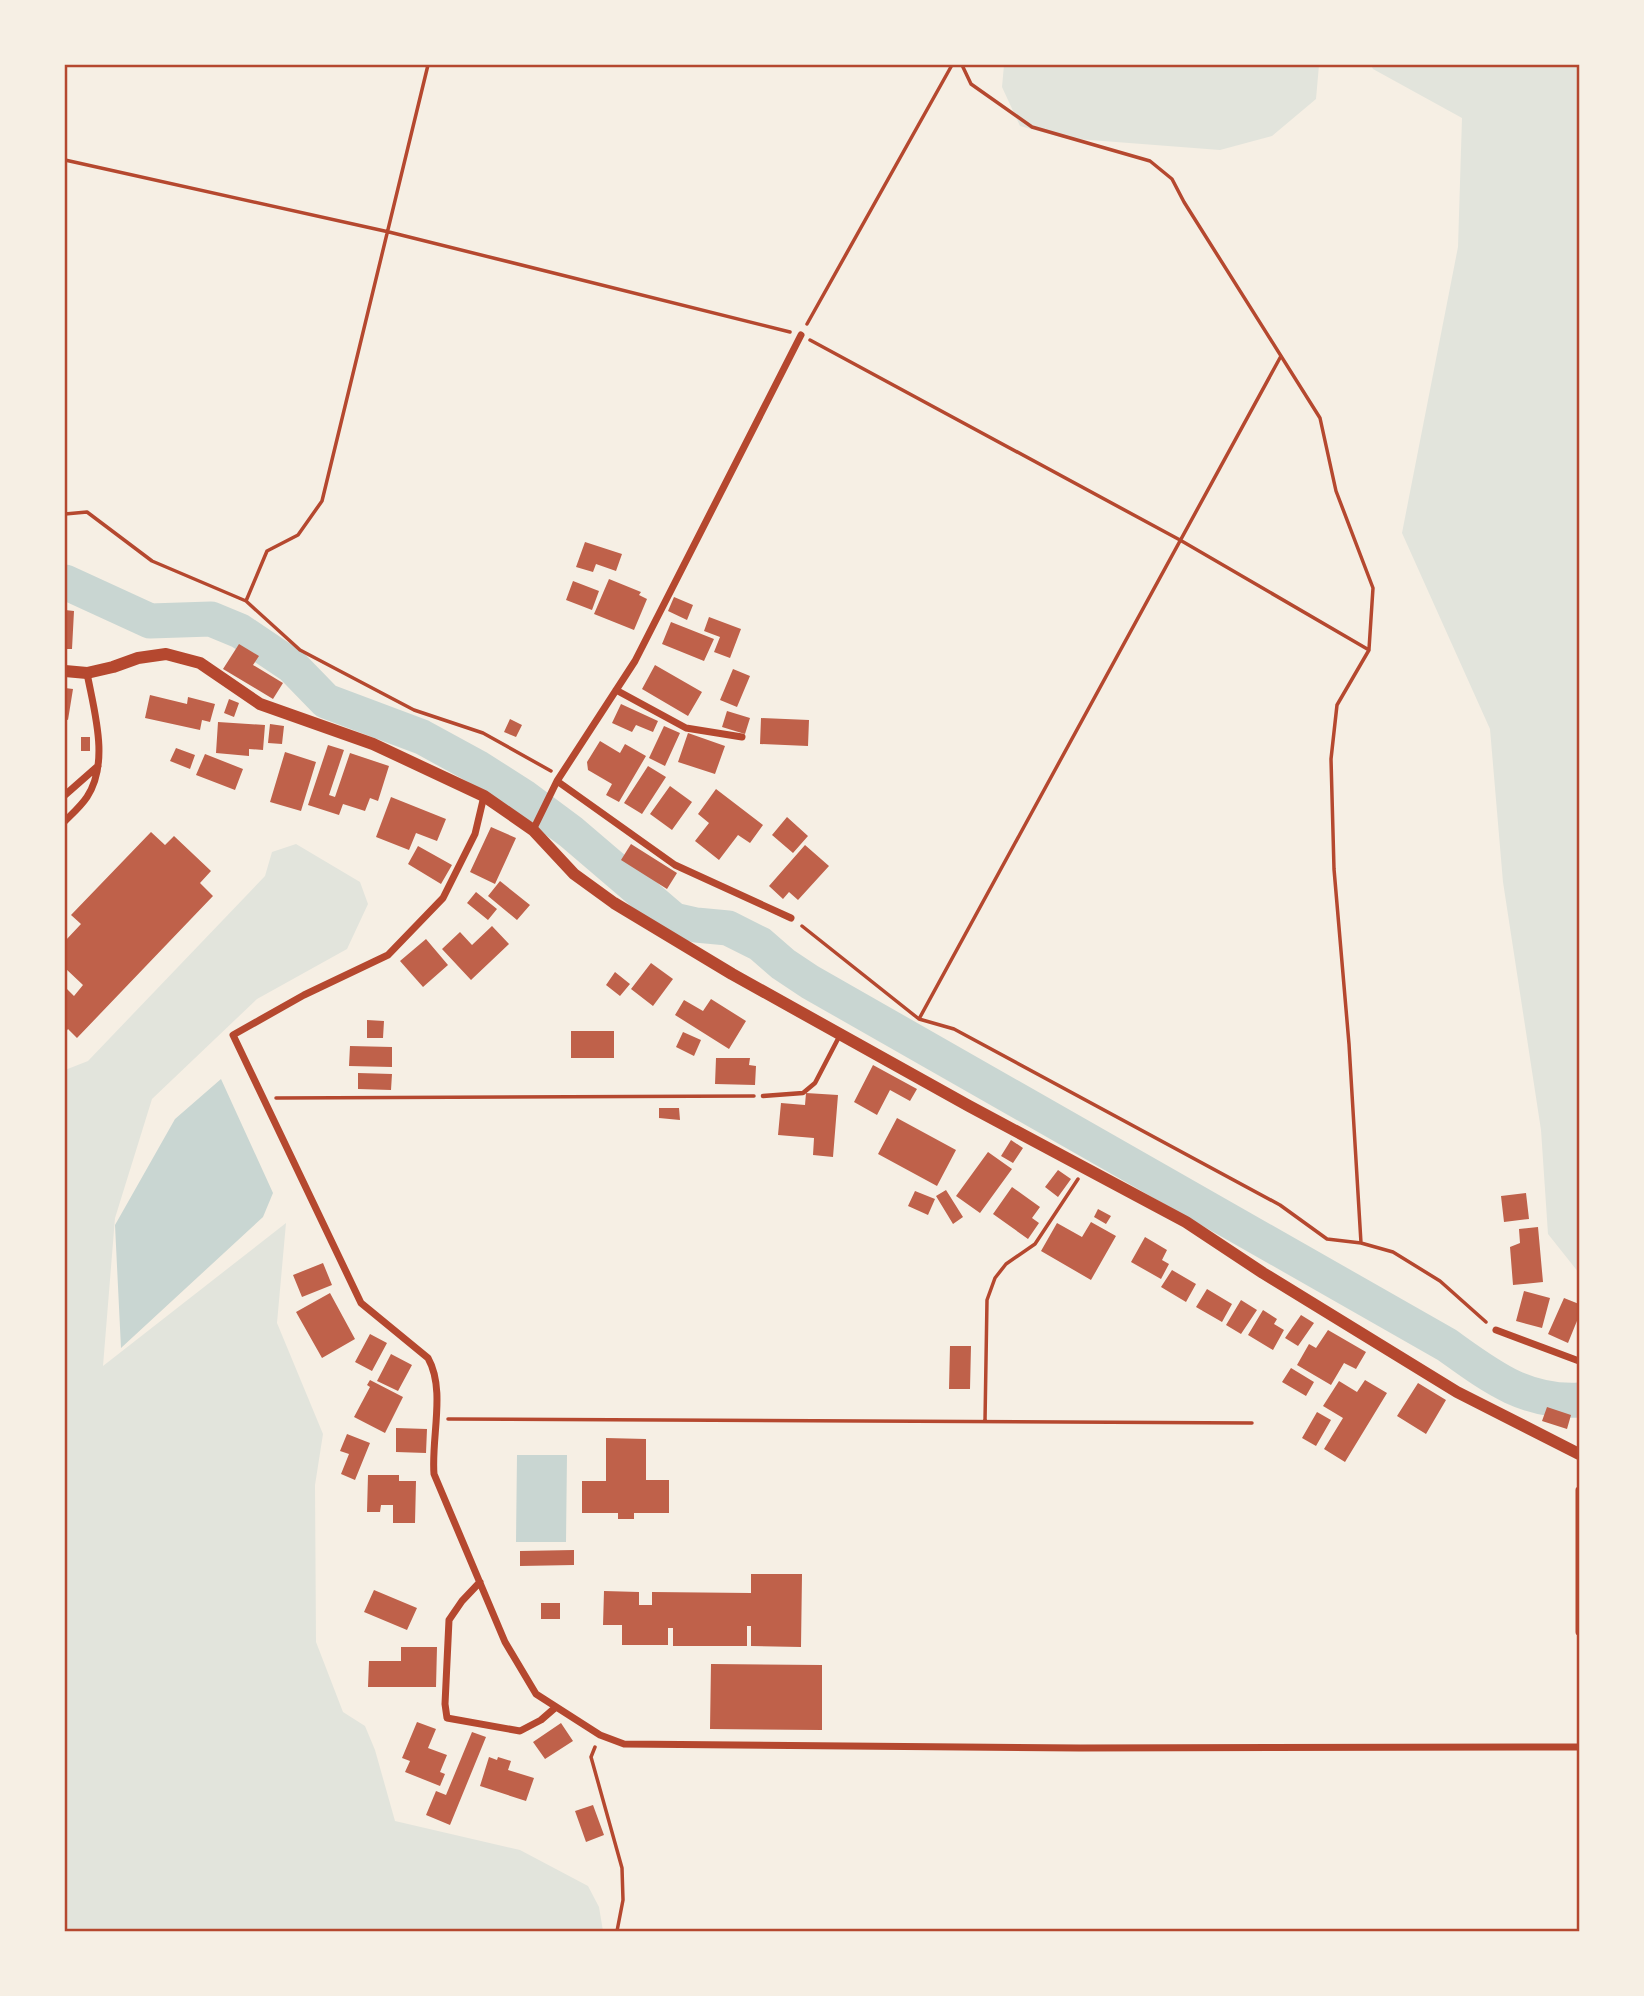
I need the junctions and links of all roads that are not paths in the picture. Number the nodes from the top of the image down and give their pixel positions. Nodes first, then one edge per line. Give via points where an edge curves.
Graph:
1 (801, 335) road end
2 (65, 671) edge
3 (87, 673) junction
4 (616, 690) junction
5 (742, 737) dead end
6 (98, 765) junction
7 (559, 779) junction
8 (65, 795) edge
9 (484, 796) junction
10 (65, 821) edge
11 (535, 825) junction
12 (791, 918) road end
13 (841, 1034) junction
14 (763, 1096) road end
15 (1496, 1330) road end
16 (1579, 1361) edge
17 (1579, 1454) edge
18 (1579, 1490) edge
19 (480, 1583) junction
20 (1579, 1632) edge
21 (556, 1707) junction
22 (1579, 1747) edge

1 - 4 street
2 - 3 street
3 - 6 street
3 - 9 street via 138,657 166,654 200,663 260,704 373,744
4 - 5 street via 686,728
4 - 7 street
6 - 8 street
6 - 10 street via 88,796
7 - 11 street
7 - 12 street via 676,865
9 - 11 street
9 - 19 street via 475,834 443,898 388,955 233,1035 361,1303 428,1358 433,1368 438,1381 434,1474
11 - 13 street via 575,874 614,903
13 - 14 lane via 815,1083 803,1093
13 - 17 street via 1186,1222 1457,1392
15 - 16 street
18 - 20 street
19 - 21 street via 505,1642 536,1694
19 - 21 street via 449,1620 447,1718 520,1731
21 - 22 street via 600,1735 624,1744

